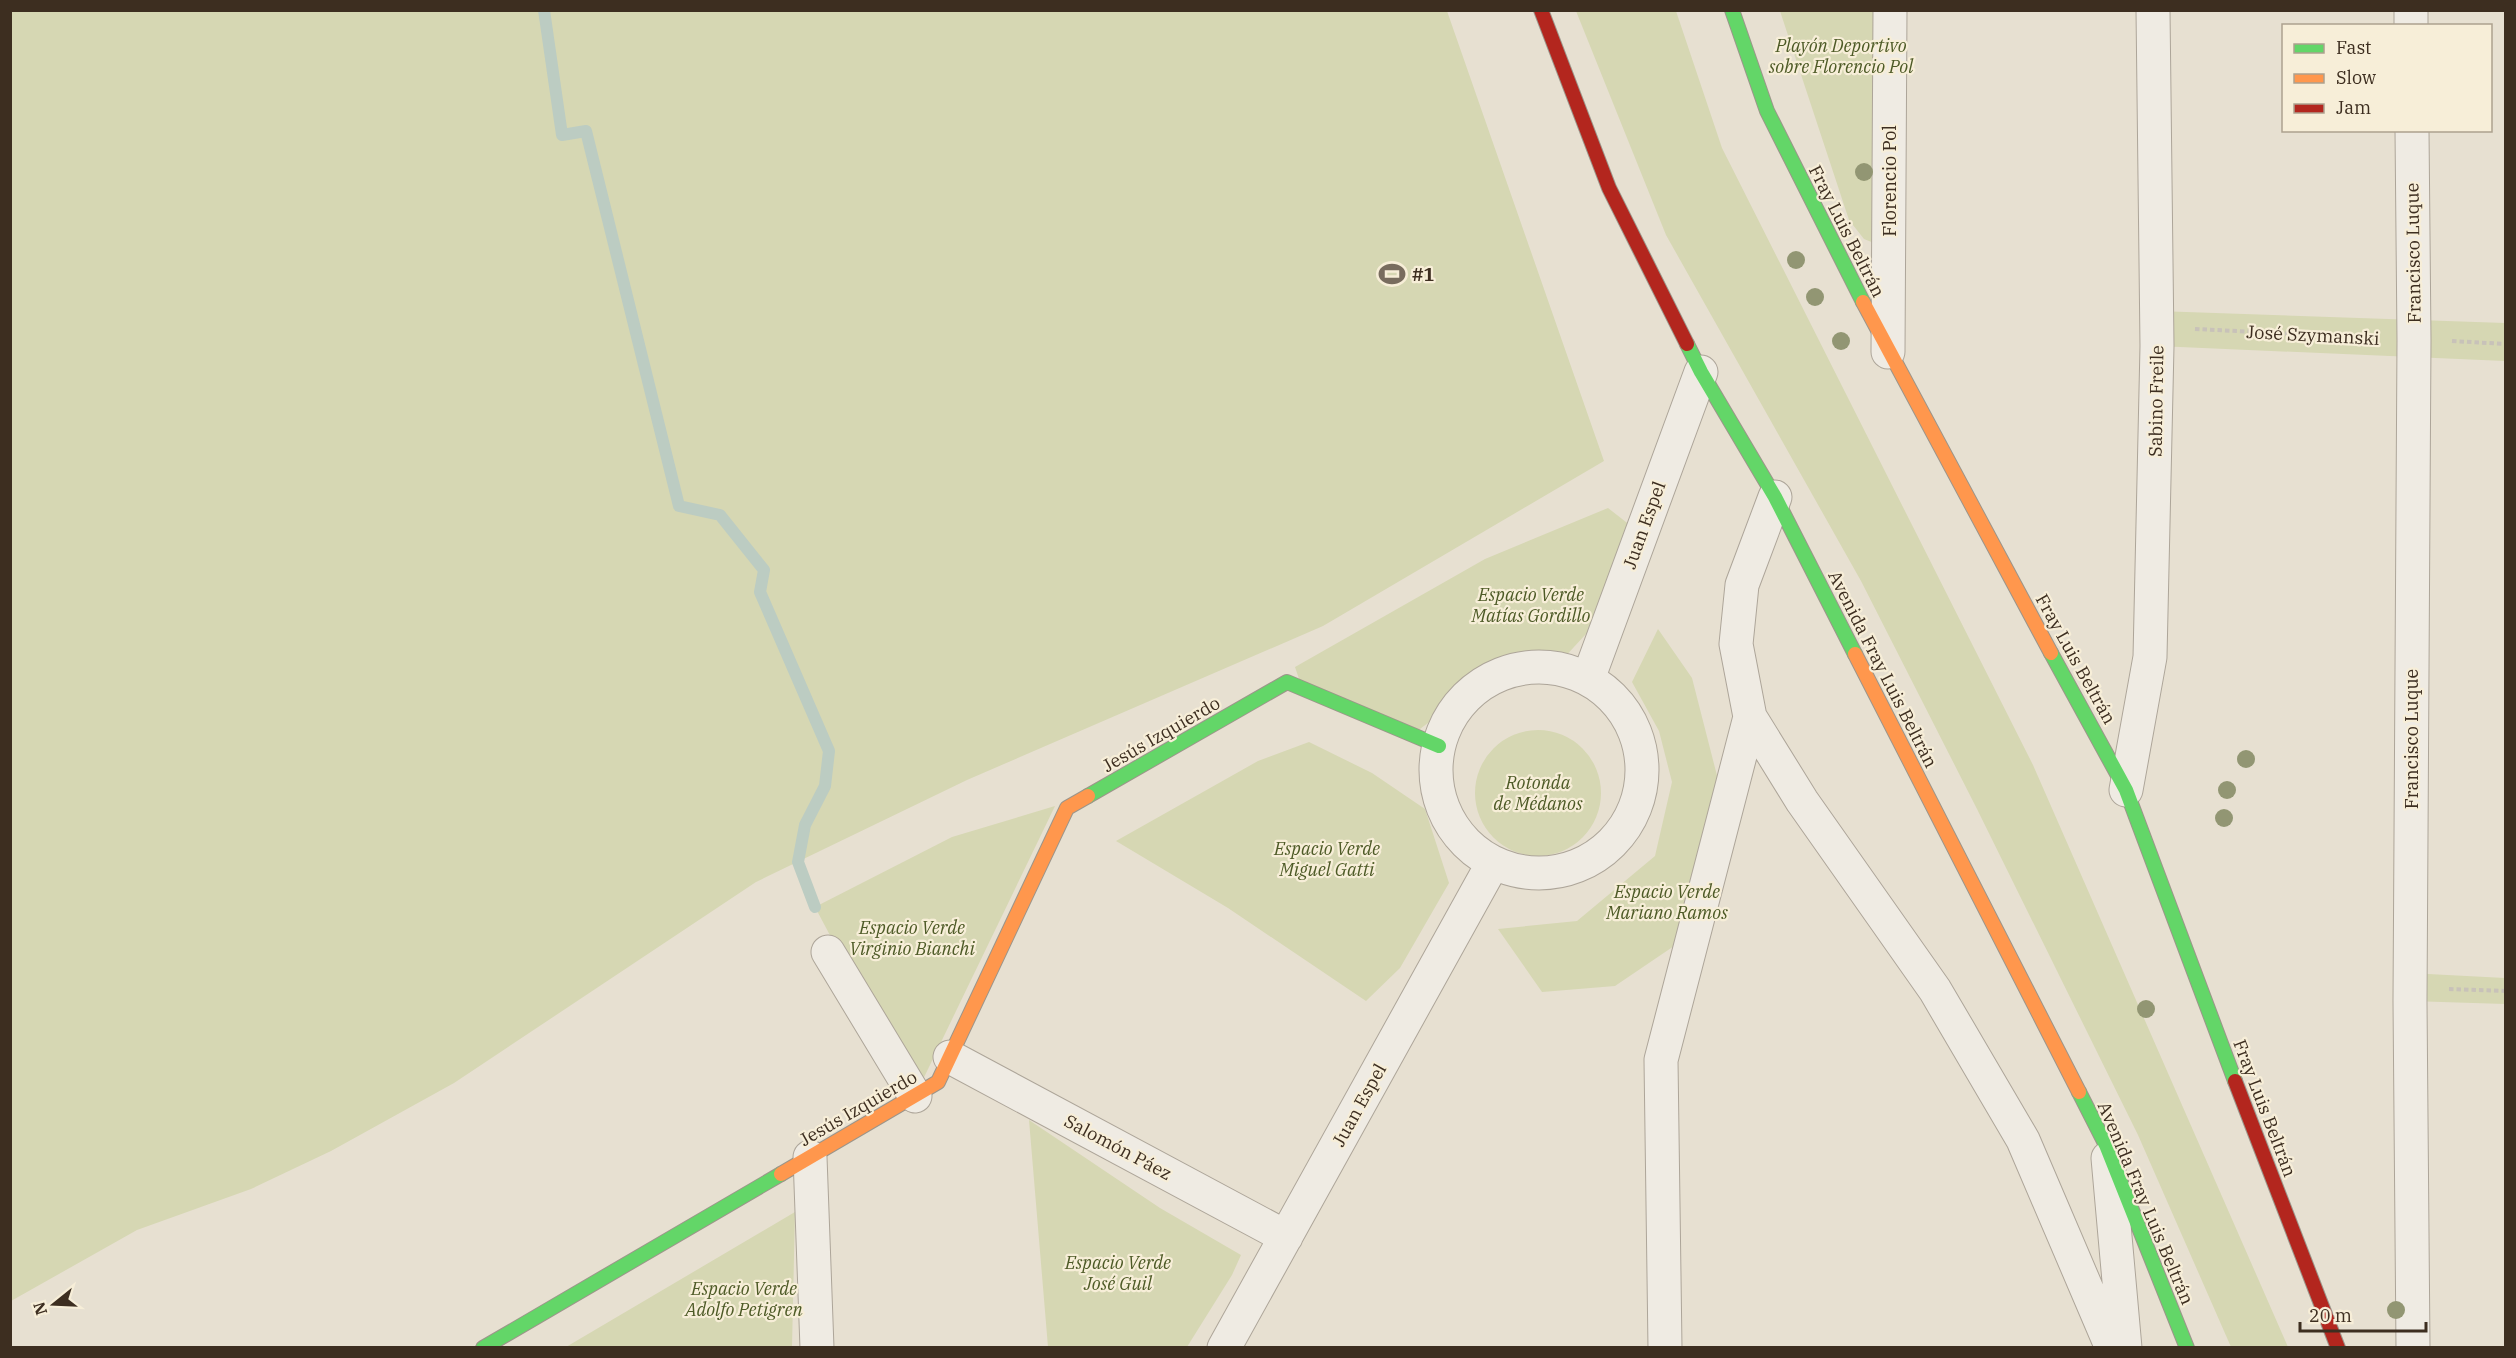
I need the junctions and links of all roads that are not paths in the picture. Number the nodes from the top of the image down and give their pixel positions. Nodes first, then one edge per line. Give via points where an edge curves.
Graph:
1 (1541, 10) edge
2 (1732, 10) edge
3 (1890, 10) edge
4 (2153, 10) edge
5 (2412, 132) edge
6 (1888, 352) junction
7 (1701, 372) junction
8 (1775, 497) junction
9 (1588, 679) junction
10 (1750, 717) junction
11 (1439, 746) junction
12 (2126, 790) junction
13 (1493, 863) junction
14 (828, 952) dead end
15 (950, 1057) junction
16 (915, 1096) junction
17 (2106, 1145) junction
18 (810, 1157) junction
19 (1286, 1237) junction
20 (483, 1347) edge
21 (817, 1347) edge
22 (1224, 1347) edge
23 (1665, 1347) edge
24 (2112, 1347) edge
25 (2125, 1347) edge
26 (2187, 1347) edge
27 (2338, 1347) edge
28 (2413, 1347) edge

1 - 7 street, Avenida Fray Luis Beltrán via 1609,188
2 - 6 street, Fray Luis Beltrán via 1767,111
3 - 6 street, Florencio Pol
4 - 12 street, Sabino Freile via 2157,328 2150,657
5 - 28 street, Francisco Luque
6 - 12 street, Fray Luis Beltrán
7 - 8 street, Avenida Fray Luis Beltrán
7 - 9 street, Juan Espel
8 - 10 street via 1742,585 1736,644
8 - 17 street, Avenida Fray Luis Beltrán
9 - 11 street via 1558,669 1527,667 1497,676 1470,693 1451,717
9 - 13 street via 1616,701 1635,731 1643,766 1633,812 1622,833 1596,858 1562,872 1527,873
10 - 23 street via 1661,1060
10 - 24 street via 1802,801 1935,990 2023,1140
11 - 13 street via 1437,781 1446,814 1465,842
11 - 15 street, Jesús Izquierdo via 1287,682 1067,808
12 - 27 street, Fray Luis Beltrán
13 - 19 street, Juan Espel
14 - 16 street
15 - 16 street, Jesús Izquierdo via 938,1082
15 - 19 street, Salomón Páez
16 - 18 street, Jesús Izquierdo
17 - 25 street
17 - 26 street, Avenida Fray Luis Beltrán
18 - 20 street, Jesús Izquierdo
18 - 21 street
19 - 22 street, Juan Espel

